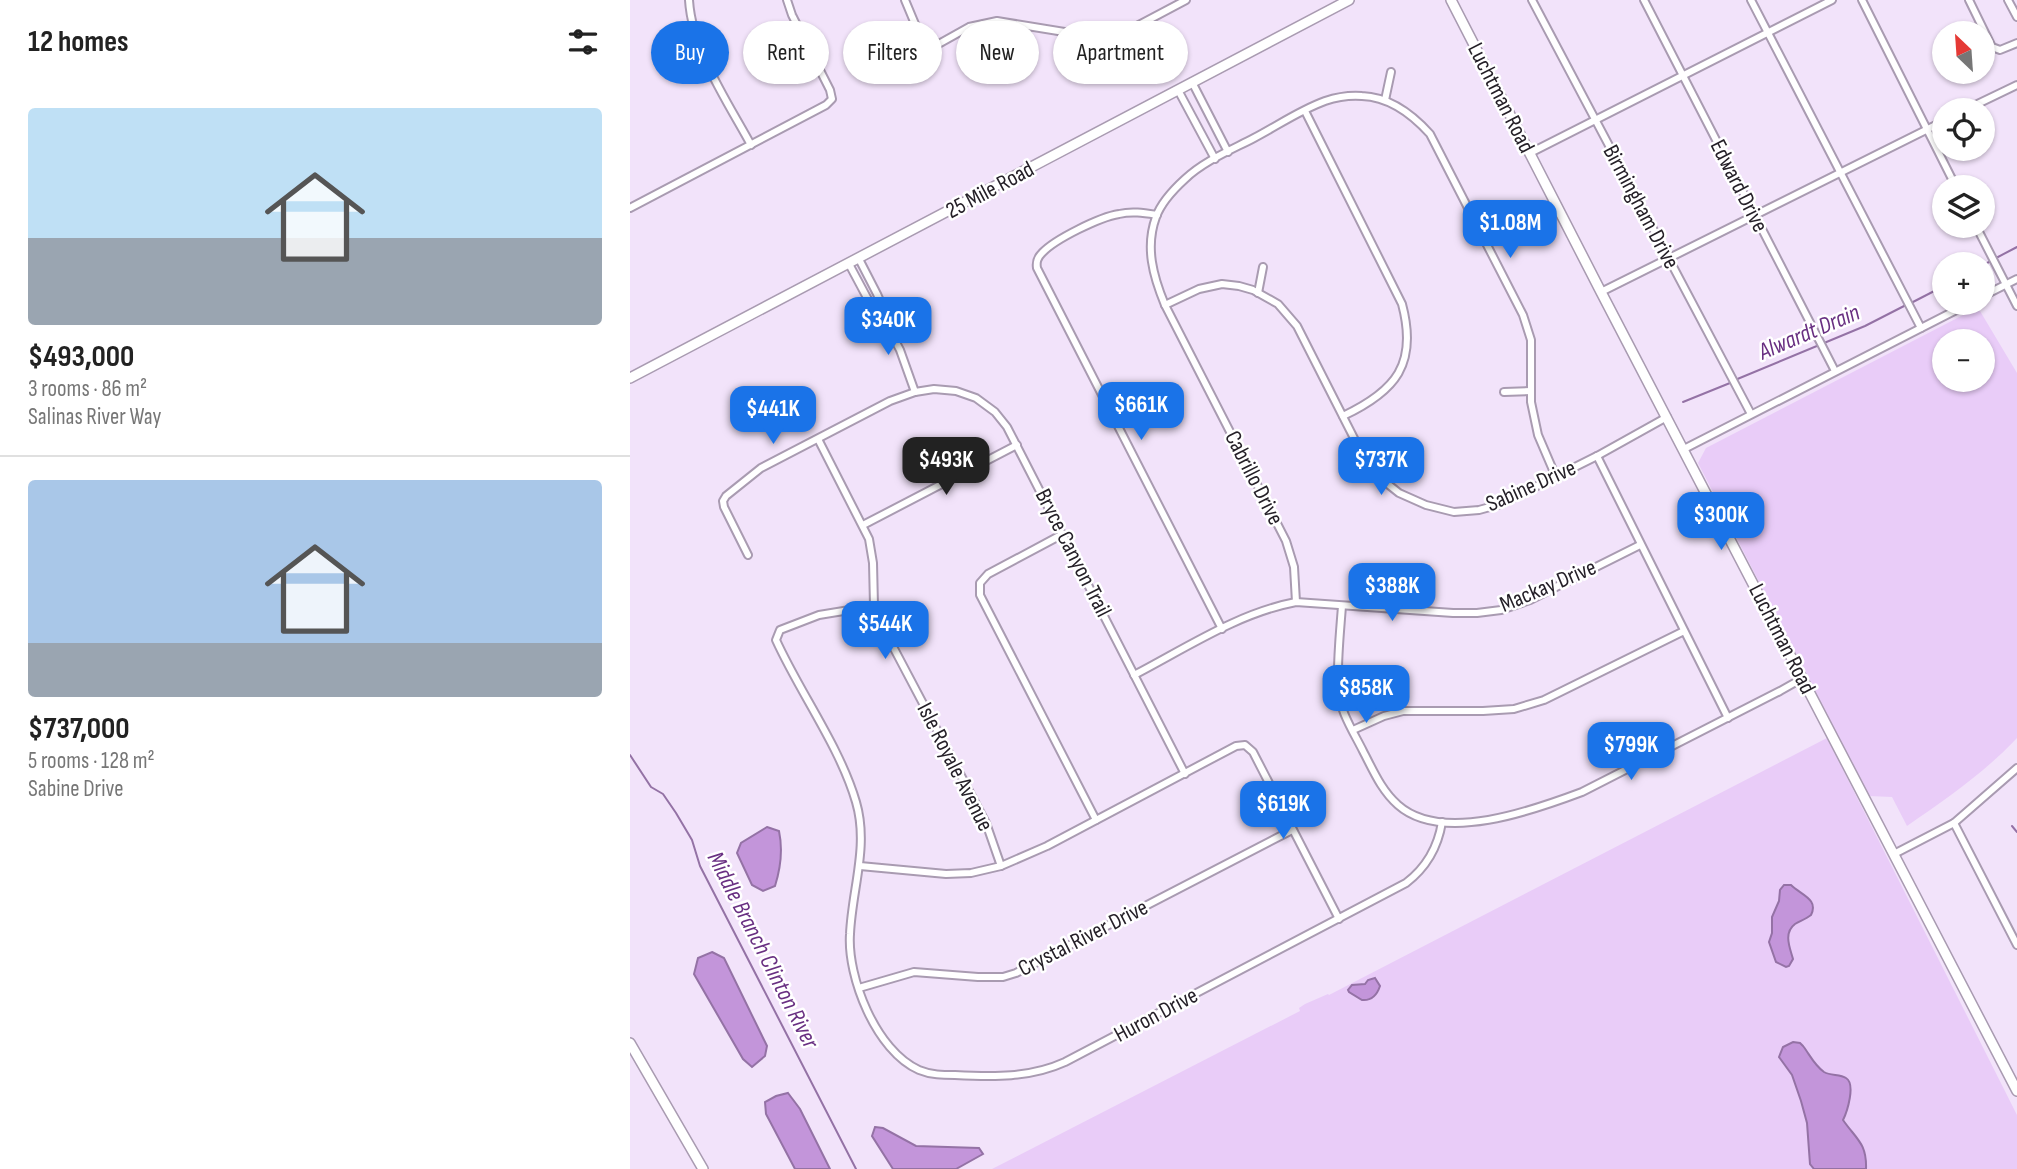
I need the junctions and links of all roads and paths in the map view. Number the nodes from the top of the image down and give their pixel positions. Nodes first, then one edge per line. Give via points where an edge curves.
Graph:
1 (689, 0) edge
2 (787, 0) edge
3 (905, 0) edge
4 (1186, 0) edge
5 (1349, 0) edge
6 (1451, 0) edge
7 (1532, 0) edge
8 (1644, 0) edge
9 (1751, 0) edge
10 (1832, 0) edge
11 (1862, 0) edge
12 (1969, 0) edge
13 (2008, 0) edge
14 (2017, 17) edge
15 (1768, 32) junction
16 (2017, 43) edge
17 (1391, 72) dead end
18 (1683, 76) junction
19 (1192, 82) junction
20 (2017, 85) edge
21 (1178, 90) junction
22 (1990, 98) edge
23 (1382, 99) junction
24 (1305, 111) junction
25 (1595, 120) junction
26 (1932, 127) edge
27 (1926, 130) junction
28 (751, 145) junction
29 (1228, 152) junction
30 (1530, 153) junction
31 (1215, 159) junction
32 (1840, 173) junction
33 (1950, 175) edge
34 (630, 208) edge
35 (1157, 215) junction
36 (1754, 216) junction
37 (1982, 238) edge
38 (859, 259) junction
39 (1668, 259) junction
40 (849, 264) junction
41 (1263, 267) dead end
42 (2017, 279) edge
43 (2006, 284) junction
44 (1995, 290) edge
45 (1601, 292) junction
46 (1258, 293) junction
47 (1165, 305) junction
48 (2017, 306) edge
49 (881, 314) junction
50 (1946, 315) edge
51 (1921, 328) junction
52 (1835, 372) junction
53 (630, 378) edge
54 (1531, 391) junction
55 (915, 392) junction
56 (1504, 392) dead end
57 (1751, 414) junction
58 (1343, 416) junction
59 (1667, 417) junction
60 (818, 439) junction
61 (1017, 445) junction
62 (1684, 449) junction
63 (1597, 456) junction
64 (1556, 477) junction
65 (863, 525) junction
66 (1063, 534) junction
67 (1640, 545) junction
68 (748, 555) dead end
69 (1296, 602) junction
70 (874, 606) junction
71 (1342, 606) junction
72 (1223, 629) junction
73 (1684, 631) junction
74 (1134, 675) junction
75 (1803, 678) junction
76 (1728, 718) junction
77 (1353, 730) junction
78 (2017, 768) edge
79 (1185, 774) junction
80 (1096, 820) junction
81 (1442, 822) junction
82 (1954, 822) junction
83 (1292, 830) junction
84 (1894, 854) junction
85 (860, 866) junction
86 (1001, 866) junction
87 (1339, 919) junction
88 (2017, 945) edge
89 (859, 988) junction
90 (630, 1043) edge
91 (2017, 1091) edge
92 (703, 1169) edge

1 - 28 street via 706,61
2 - 28 street via 832,99
3 - 4 street via 920,34 935,46 969,27 997,21 1107,37
5 - 19 street, 25 Mile Road
6 - 30 street, Luchtman Road
7 - 25 street, Birmingham Drive
8 - 18 street, Edward Drive
9 - 15 street
10 - 15 street
11 - 27 street
12 - 16 street via 1993,47 2000,50
13 - 14 street
15 - 18 street
15 - 32 street
17 - 23 street
18 - 25 street
18 - 36 street, Edward Drive
19 - 21 street, 25 Mile Road
19 - 29 street
20 - 22 street
21 - 31 street
21 - 38 street, 25 Mile Road
23 - 24 street, Cabrillo Drive via 1335,98
23 - 54 street via 1417,120 1430,134 1523,315 1531,340
24 - 29 street, Cabrillo Drive
24 - 58 street via 1402,304 1408,327 1400,371 1387,389
25 - 30 street
25 - 39 street, Birmingham Drive
26 - 27 street
27 - 32 street
27 - 33 street
28 - 34 street
29 - 31 street, Cabrillo Drive
30 - 45 street, Luchtman Road
31 - 35 street, Cabrillo Drive via 1185,178
32 - 36 street
32 - 51 street
35 - 47 street, Cabrillo Drive via 1150,238 1152,262
35 - 72 street via 1109,216 1040,254 1037,268
36 - 39 street
36 - 52 street, Edward Drive
37 - 43 street
38 - 40 street, 25 Mile Road
38 - 49 street via 881,303
39 - 45 street
39 - 57 street, Birmingham Drive
40 - 49 street
40 - 53 street, 25 Mile Road
41 - 46 street
42 - 43 street
43 - 44 street
43 - 48 street
45 - 59 street, Luchtman Road
46 - 47 street, Sabine Drive via 1222,284
46 - 58 street, Sabine Drive via 1278,304 1297,326
47 - 69 street, Cabrillo Drive via 1286,541 1294,567
49 - 55 street
50 - 51 street
51 - 52 street
52 - 57 street
54 - 56 street
54 - 64 street via 1538,435
55 - 60 street, Bryce Canyon Trail
55 - 61 street, Bryce Canyon Trail via 957,391 976,398 995,412
57 - 62 street
58 - 64 street, Sabine Drive via 1379,477 1399,493 1426,505 1454,512 1479,510
59 - 62 street, Luchtman Road
59 - 63 street, Sabine Drive
60 - 65 street, Isle Royale Avenue
60 - 68 street, Bryce Canyon Trail via 761,468 726,496 724,508
61 - 65 street
61 - 66 street, Bryce Canyon Trail
62 - 75 street, Luchtman Road
63 - 64 street, Sabine Drive
63 - 67 street
65 - 70 street, Isle Royale Avenue via 873,554
66 - 74 street, Bryce Canyon Trail
66 - 80 street via 993,570 980,583 980,595
67 - 71 street, Mackay Drive via 1501,610 1453,613
67 - 73 street
69 - 71 street, Mackay Drive
69 - 72 street, Mackay Drive via 1258,611
70 - 85 street, Huron Drive via 819,615 787,626 776,640 843,768 856,803
70 - 86 street, Isle Royale Avenue via 986,822
71 - 77 street via 1338,688
72 - 74 street, Mackay Drive
73 - 76 street
73 - 77 street via 1544,700 1514,709 1403,711
74 - 79 street, Bryce Canyon Trail
75 - 76 street
75 - 84 street, Luchtman Road
76 - 81 street via 1549,804 1490,820
77 - 81 street via 1384,790 1399,806 1418,818
78 - 82 street
79 - 80 street
79 - 83 street via 1245,745 1253,752
80 - 86 street
81 - 87 street, Huron Drive via 1434,851 1413,877
82 - 84 street
82 - 88 street
83 - 87 street
83 - 89 street, Crystal River Drive via 1016,973 978,977 914,972
84 - 91 street, Luchtman Road
85 - 86 street via 946,874
85 - 89 street, Huron Drive via 849,937
87 - 89 street, Huron Drive via 1065,1062 1016,1075 944,1075 919,1070 883,1039
90 - 92 street

